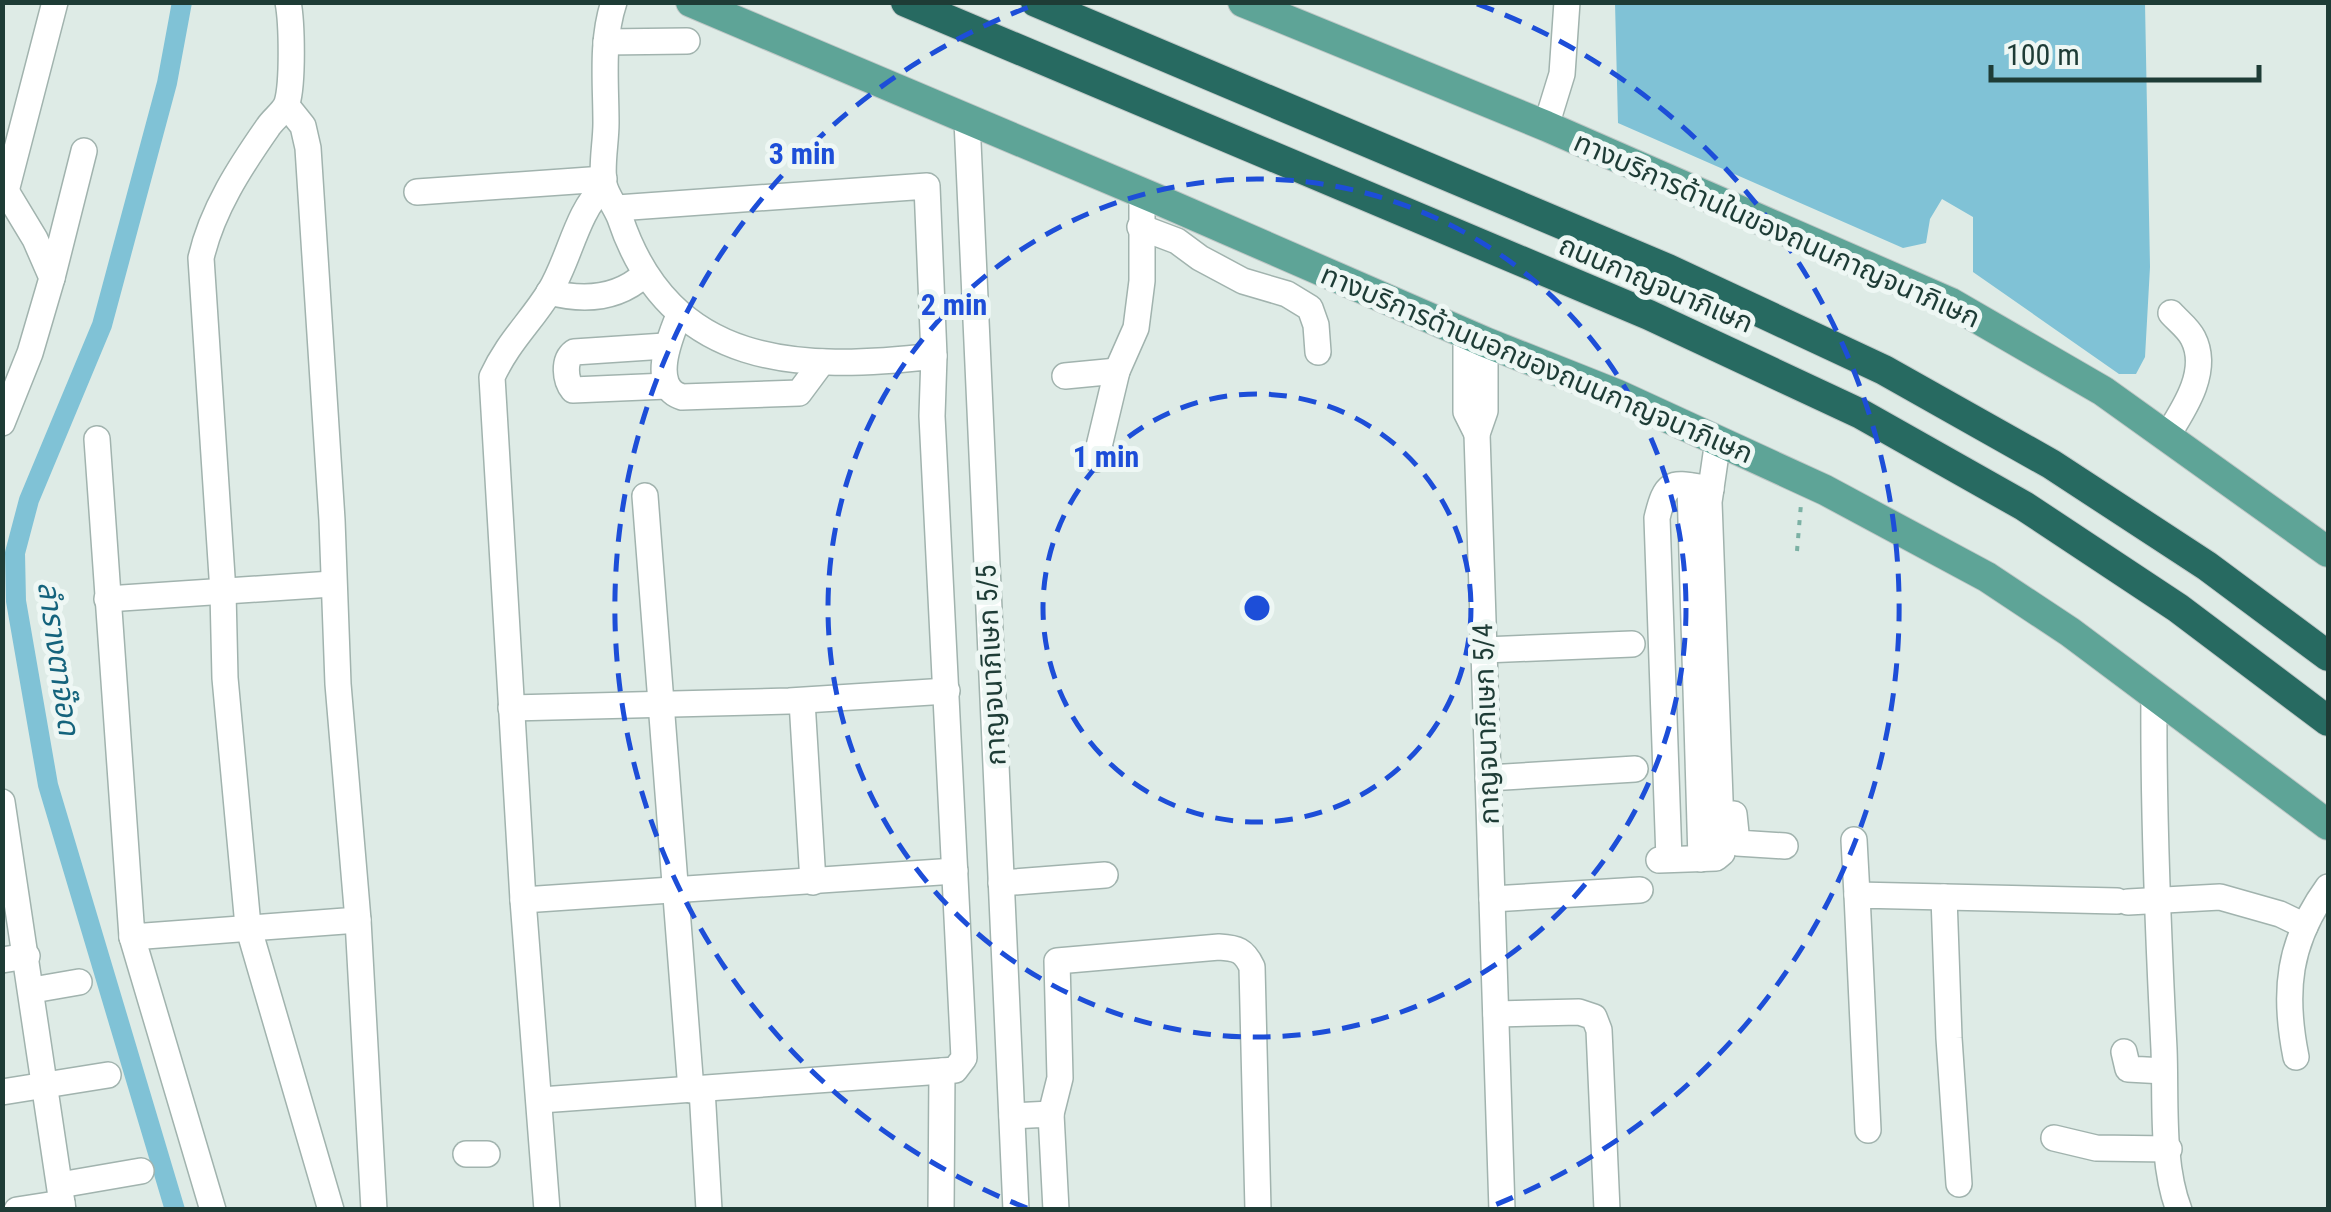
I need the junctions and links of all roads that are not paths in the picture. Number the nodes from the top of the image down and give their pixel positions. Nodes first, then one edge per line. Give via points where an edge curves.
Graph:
1 (288, 2) edge
2 (614, 2) edge
3 (691, 2) edge
4 (906, 2) edge
5 (1036, 2) edge
6 (1243, 2) edge
7 (1567, 2) edge
8 (50, 4) edge
9 (687, 41) dead end
10 (606, 42) junction
11 (287, 106) junction
12 (967, 120) junction
13 (1546, 126) junction
14 (84, 151) dead end
15 (608, 191) junction
16 (4, 192) edge
17 (417, 192) dead end
18 (1142, 192) junction
19 (1140, 227) junction
20 (644, 275) junction
21 (52, 278) junction
22 (549, 292) junction
23 (2171, 314) dead end
24 (680, 315) junction
25 (1475, 338) junction
26 (665, 346) junction
27 (750, 352) junction
28 (1318, 352) dead end
29 (934, 356) junction
30 (822, 362) junction
31 (1117, 370) junction
32 (1066, 376) dead end
33 (667, 386) junction
34 (748, 396) junction
35 (2, 423) edge
36 (2167, 436) junction
37 (97, 438) dead end
38 (1718, 440) junction
39 (1096, 458) dead end
40 (1700, 487) junction
41 (644, 496) dead end
42 (2328, 552) edge
43 (332, 584) junction
44 (223, 592) junction
45 (107, 599) junction
46 (1716, 642) junction
47 (1632, 644) dead end
48 (1484, 650) junction
49 (2328, 656) edge
50 (947, 691) junction
51 (2154, 695) junction
52 (802, 700) junction
53 (662, 702) junction
54 (511, 708) junction
55 (2328, 722) edge
56 (1635, 769) dead end
57 (1488, 778) junction
58 (2, 802) edge
59 (2328, 825) edge
60 (1854, 840) dead end
61 (1785, 846) dead end
62 (1701, 859) junction
63 (955, 872) junction
64 (1105, 875) dead end
65 (813, 882) junction
66 (1001, 883) junction
67 (2328, 887) edge
68 (678, 890) junction
69 (1640, 890) dead end
70 (1857, 894) junction
71 (1944, 897) junction
72 (1492, 899) junction
73 (524, 900) junction
74 (2157, 901) junction
75 (358, 920) junction
76 (248, 926) junction
77 (2305, 926) junction
78 (132, 937) junction
79 (15, 958) edge
80 (79, 982) dead end
81 (32, 990) junction
82 (1496, 1014) junction
83 (2124, 1052) dead end
84 (2296, 1057) dead end
85 (942, 1071) junction
86 (2164, 1071) junction
87 (108, 1075) dead end
88 (46, 1084) junction
89 (697, 1090) junction
90 (2, 1092) edge
91 (541, 1100) junction
92 (1051, 1114) junction
93 (1012, 1116) junction
94 (1868, 1130) dead end
95 (2054, 1138) dead end
96 (2169, 1149) junction
97 (142, 1172) dead end
98 (1959, 1184) dead end
99 (62, 1199) edge
100 (18, 1210) edge
101 (213, 1210) edge
102 (331, 1210) edge
103 (374, 1210) edge
104 (547, 1210) edge
105 (710, 1210) edge
106 (941, 1210) edge
107 (1016, 1210) edge
108 (1056, 1210) edge
109 (1258, 1210) edge
110 (1502, 1210) edge
111 (1607, 1210) edge
112 (2179, 1210) edge

1 - 11 street
2 - 10 street
3 - 12 main road, ทางบริการด้านนอกของถนนกาญจนาภิเษก
4 - 55 highway, ถนนกาญจนาภิเษก via 1649,314 1861,414 2040,516 2178,608
5 - 49 highway, ถนนกาญจนาภิเษก via 1668,270 1884,370 2051,464 2207,566
6 - 13 main road, ทางบริการด้านในของถนนกาญจนาภิเษก
7 - 13 street via 1562,74
8 - 16 street
9 - 10 street
10 - 15 street
11 - 43 street via 308,148
11 - 44 street via 218,206 202,258
12 - 18 main road, ทางบริการด้านนอกของถนนกาญจนาภิเษก
12 - 66 street, กาญจนาภิเษก 5/5
13 - 36 main road, ทางบริการด้านในของถนนกาญจนาภิเษก via 1951,303
14 - 21 street
15 - 17 street
15 - 20 street
15 - 22 street via 590,199
15 - 29 street via 927,186
16 - 21 street
18 - 19 street
18 - 25 main road, ทางบริการด้านนอกของถนนกาญจนาภิเษก
19 - 28 street via 1310,308
19 - 31 street via 1136,328
20 - 22 street via 630,288 598,297
20 - 24 street
21 - 35 street
22 - 54 street via 504,350 492,377
23 - 36 street via 2194,340 2198,372
24 - 26 street
24 - 27 street
25 - 38 main road, ทางบริการด้านนอกของถนนกาญจนาภิเษก
25 - 48 street, กาญจนาภิเษก 5/4 via 1485,412 1477,434
26 - 33 street
26 - 33 street via 574,352 567,362 568,384 573,390
27 - 30 street
27 - 34 street
29 - 30 street
29 - 50 street
30 - 34 street via 798,393
31 - 32 street
31 - 39 street
33 - 34 street via 682,396
36 - 42 main road, ทางบริการด้านในของถนนกาญจนาภิเษก
37 - 45 street
38 - 40 street
38 - 51 main road, ทางบริการด้านนอกของถนนกาญจนาภิเษก via 1987,577
40 - 46 street
40 - 62 street
40 - 62 street via 1668,487 1657,518 1664,860
41 - 53 street
43 - 44 street
43 - 75 street
44 - 45 street
44 - 76 street
45 - 78 street
46 - 61 street via 1730,652 1734,838
46 - 62 street via 1722,853
47 - 48 street
48 - 57 street, กาญจนาภิเษก 5/4
50 - 52 street
50 - 63 street
51 - 59 main road, ทางบริการด้านนอกของถนนกาญจนาภิเษก
51 - 74 street
52 - 53 street
52 - 65 street
53 - 54 street
53 - 68 street
54 - 73 street
56 - 57 street
57 - 72 street, กาญจนาภิเษก 5/4
58 - 79 street
60 - 70 street
63 - 65 street
63 - 85 street via 964,1058 955,1070
64 - 66 street
65 - 68 street
66 - 93 street, กาญจนาภิเษก 5/5
67 - 77 street
68 - 73 street
68 - 89 street
69 - 72 street
70 - 71 street
70 - 94 street
71 - 74 street
71 - 98 street
72 - 82 street, กาญจนาภิเษก 5/4
73 - 91 street
74 - 77 street via 2220,898
74 - 86 street
75 - 76 street
75 - 103 street
76 - 78 street
76 - 102 street
77 - 84 street via 2288,986
78 - 101 street
79 - 81 street
80 - 81 street
81 - 88 street
82 - 110 street, กาญจนาภิเษก 5/4
82 - 111 street via 1594,1017 1600,1030
83 - 86 street via 2128,1068
85 - 89 street
85 - 106 street
86 - 96 street
87 - 88 street
88 - 90 street
88 - 99 street
89 - 91 street
89 - 105 street
91 - 104 street
92 - 93 street
92 - 108 street
92 - 109 street via 1060,1078 1057,961 1236,948 1252,966
93 - 107 street, กาญจนาภิเษก 5/5
95 - 96 street via 2096,1148
96 - 112 street
97 - 99 street
99 - 100 street

